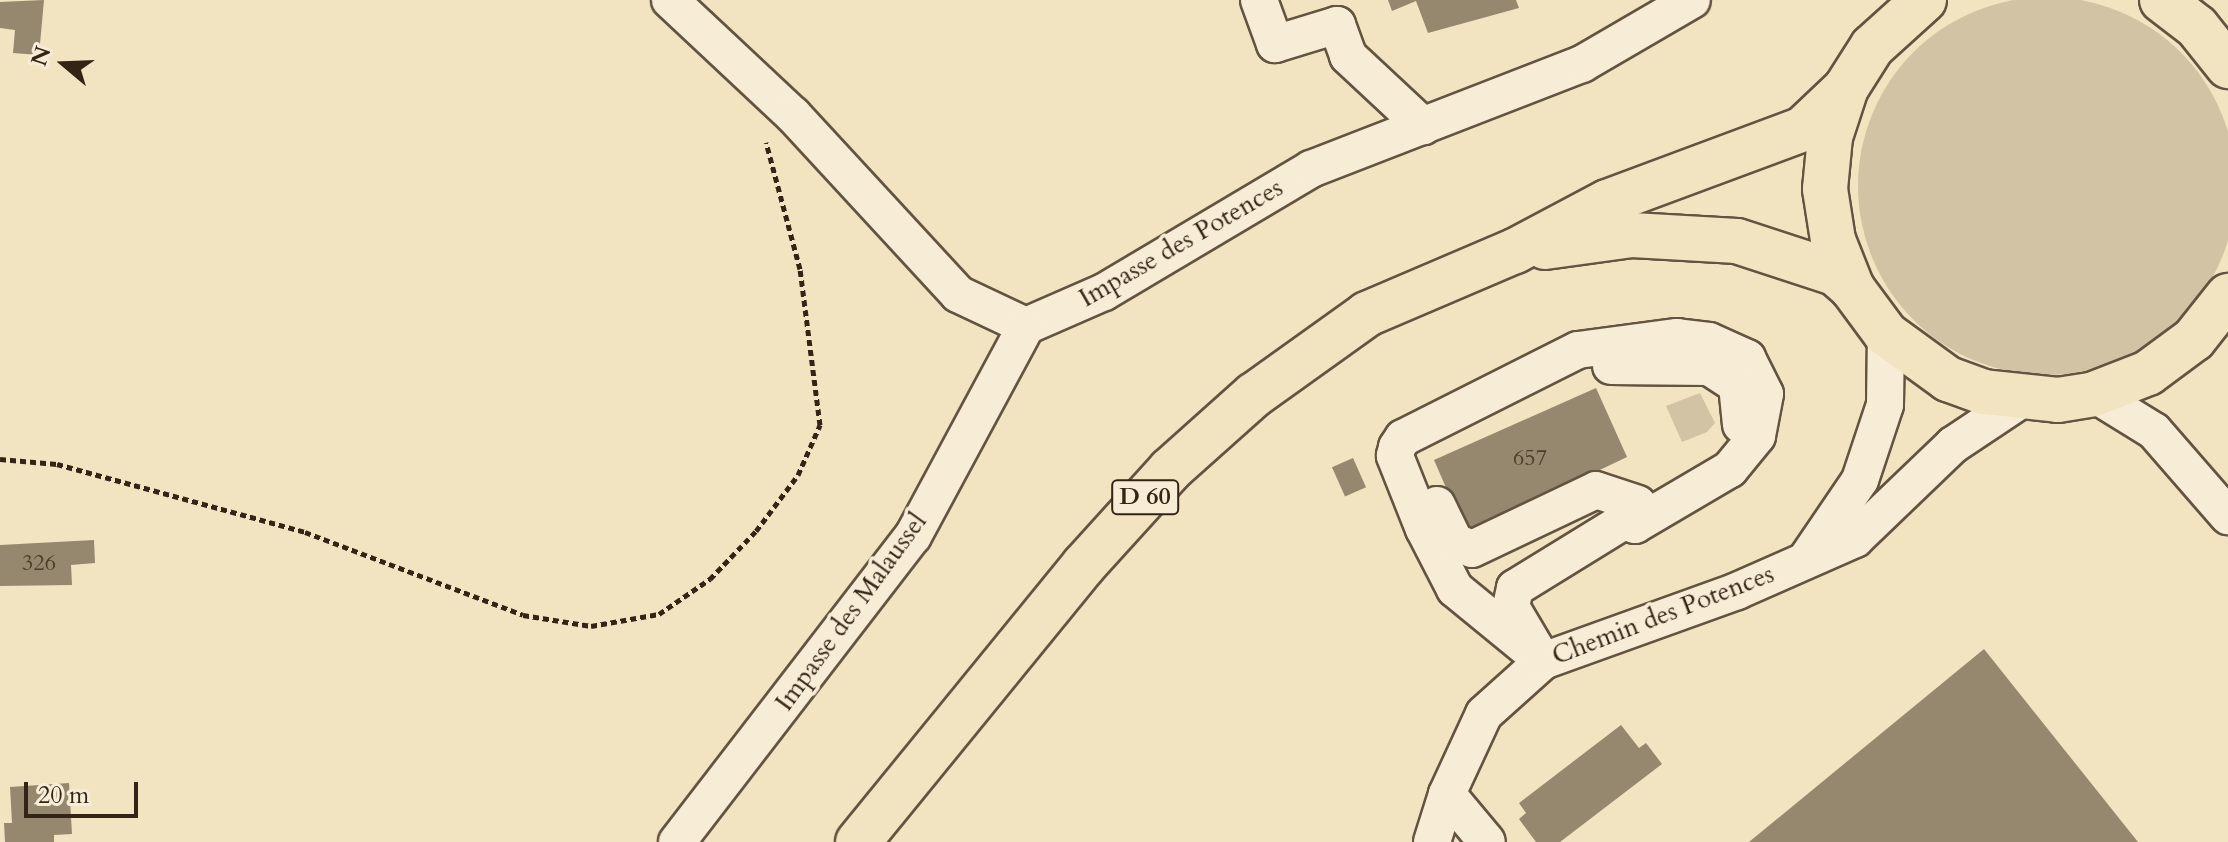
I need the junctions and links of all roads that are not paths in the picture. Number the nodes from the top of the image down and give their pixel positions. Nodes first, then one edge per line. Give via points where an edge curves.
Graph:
1 (670, 0) edge
2 (1259, 0) edge
3 (1692, 0) edge
4 (1874, 0) edge
5 (1924, 0) edge
6 (2162, 0) edge
7 (2212, 31) edge
8 (1872, 47) junction
9 (2228, 66) edge
10 (1846, 88) junction
11 (1423, 126) junction
12 (1515, 251) junction
13 (1852, 288) junction
14 (2228, 296) edge
15 (1026, 326) junction
16 (1886, 334) junction
17 (2094, 394) junction
18 (2022, 399) junction
19 (1631, 513) junction
20 (2228, 516) edge
21 (1807, 558) junction
22 (1543, 661) junction
23 (1447, 794) junction
24 (677, 842) edge
25 (858, 842) edge
26 (1432, 842) edge
27 (1487, 842) edge

1 - 15 street via 793,115 958,294
2 - 11 street via 1275,44 1337,25 1348,56
3 - 11 street, Impasse des Potences via 1582,64
4 - 8 main road
5 - 8 main road
6 - 7 main road
7 - 9 main road
8 - 10 main road
10 - 12 main road, D 60 via 1803,129 1607,202
10 - 13 main road via 1830,137 1825,189 1833,240
11 - 15 street, Impasse des Potences via 1311,169 1104,292
12 - 13 main road, D 60 via 1632,235 1737,241 1835,273
12 - 25 main road, D 60 via 1367,314 1254,395 1170,470 1084,565
13 - 16 main road
14 - 17 main road via 2194,339 2148,373
15 - 24 street, Impasse des Malaussel via 913,536
16 - 18 main road via 1948,379
16 - 21 street, Chemin des Potences via 1885,405 1860,480
17 - 18 main road
17 - 20 street via 2154,431
18 - 21 street, Chemin des Potences via 1953,445 1855,539
19 - 19 street via 1726,452 1743,414 1737,385 1727,376 1709,367 1679,364 1585,367 1429,444 1421,458 1422,476 1455,542 1472,549 1596,490
19 - 22 street via 1515,588 1511,607
19 - 22 street via 1635,525 1742,458 1762,421 1765,394 1747,358 1709,341 1677,337 1578,350 1403,438 1397,447 1395,456 1424,529 1455,589
21 - 22 street, Chemin des Potences via 1737,591
22 - 23 street, Chemin des Potences via 1484,714
23 - 26 street, Chemin des Potences
23 - 27 street

